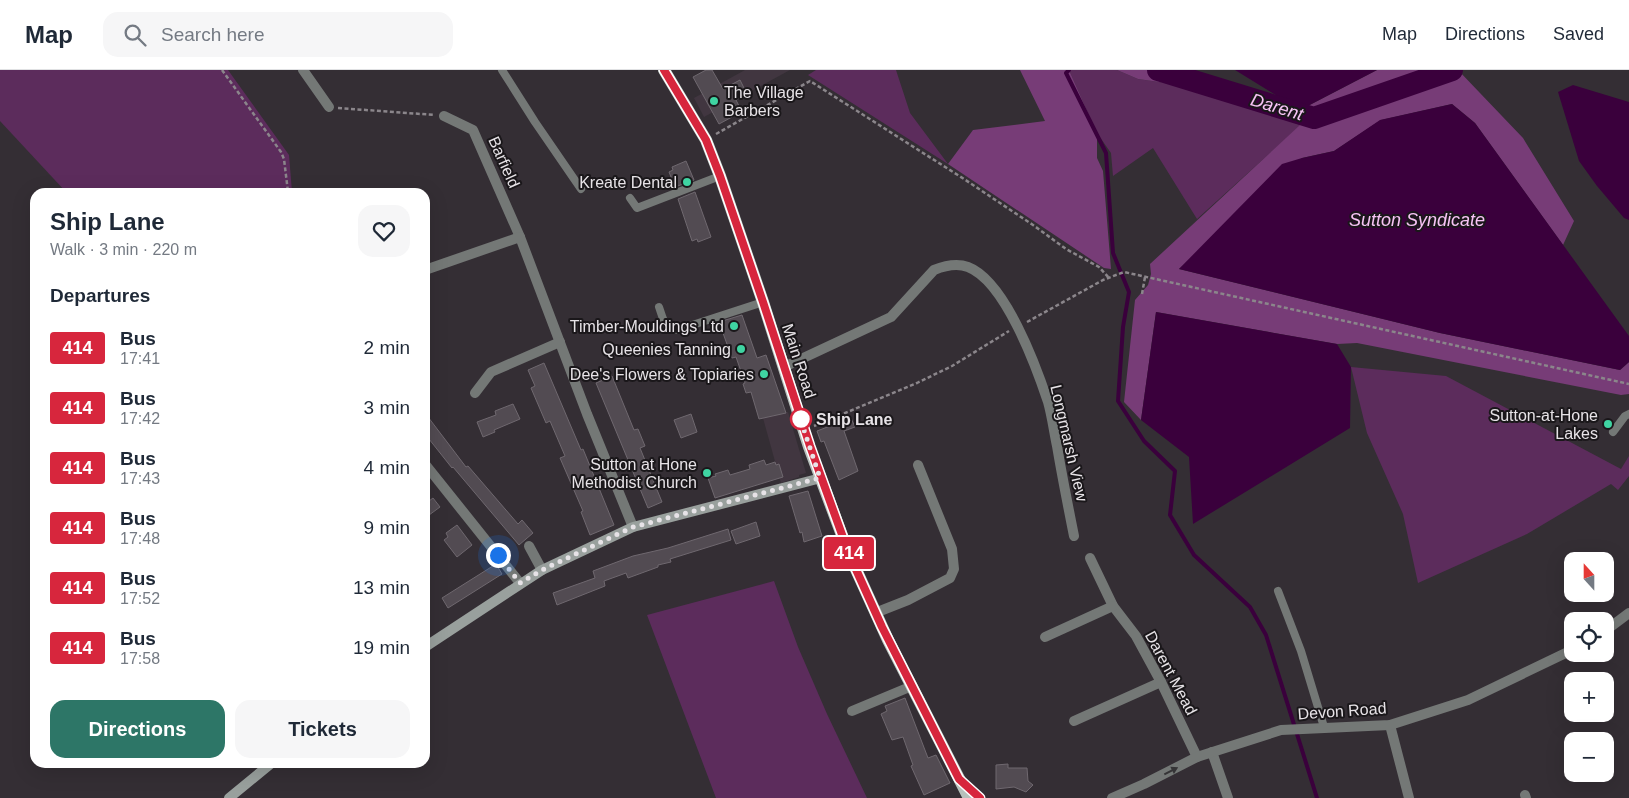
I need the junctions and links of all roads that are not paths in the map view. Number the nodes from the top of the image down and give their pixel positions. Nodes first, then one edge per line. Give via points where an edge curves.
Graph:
1 (303, 70) edge
2 (502, 70) edge
3 (664, 70) edge
4 (329, 107) road end
5 (444, 116) road end
6 (720, 176) junction
7 (581, 189) dead end
8 (630, 198) dead end
9 (520, 237) junction
10 (430, 268) edge
11 (763, 302) junction
12 (659, 307) dead end
13 (560, 342) junction
14 (784, 367) junction
15 (475, 393) dead end
16 (1629, 414) edge
17 (1613, 432) dead end
18 (918, 465) dead end
19 (430, 474) edge
20 (820, 478) junction
21 (633, 527) junction
22 (1074, 536) dead end
23 (529, 546) dead end
24 (1090, 558) dead end
25 (542, 570) junction
26 (520, 583) junction
27 (1278, 591) dead end
28 (1114, 606) junction
29 (876, 613) junction
30 (1629, 614) edge
31 (1614, 625) edge
32 (1045, 637) dead end
33 (430, 644) edge
34 (1564, 654) edge
35 (1161, 682) junction
36 (912, 686) junction
37 (852, 711) dead end
38 (1074, 721) dead end
39 (1390, 725) junction
40 (1321, 727) junction
41 (1212, 752) junction
42 (1197, 757) junction
43 (266, 768) edge
44 (959, 779) junction
45 (230, 798) edge
46 (968, 798) edge
47 (980, 798) edge
48 (1112, 798) edge
49 (1228, 798) edge
50 (1409, 798) edge

1 - 4 street
2 - 7 lane
3 - 6 main road, Main Road via 706,140
5 - 9 street, Barfield via 473,130
6 - 8 lane via 637,208
6 - 11 main road, Main Road
9 - 10 street
9 - 13 street, Barfield
11 - 12 lane via 677,330 668,328
11 - 14 main road, Main Road
13 - 15 street via 491,372
13 - 21 street, Barfield
14 - 20 main road, Main Road
14 - 22 street, Longmarsh View via 891,317 934,270 944,266 967,267 997,292 1025,342 1048,403
16 - 17 lane
18 - 29 street via 952,549 954,569 950,578
19 - 26 street
20 - 21 street
20 - 29 main road, Main Road
21 - 25 street
23 - 25 street
24 - 28 street, Darent Mead
25 - 26 street
26 - 33 street
27 - 40 lane via 1301,651
28 - 32 street
28 - 35 street, Darent Mead via 1136,636
29 - 36 main road, Main Road
30 - 31 street
34 - 39 street, Devon Road via 1468,700
35 - 38 street
35 - 42 street, Darent Mead
36 - 37 street
36 - 44 main road, Main Road
39 - 40 street, Devon Road
39 - 50 street
40 - 41 street, Devon Road via 1281,730
41 - 42 street, Devon Road
41 - 49 street
48 -> 42 street, Devon Road
43 - 45 street
44 - 46 main road, Main Road
44 - 47 street

